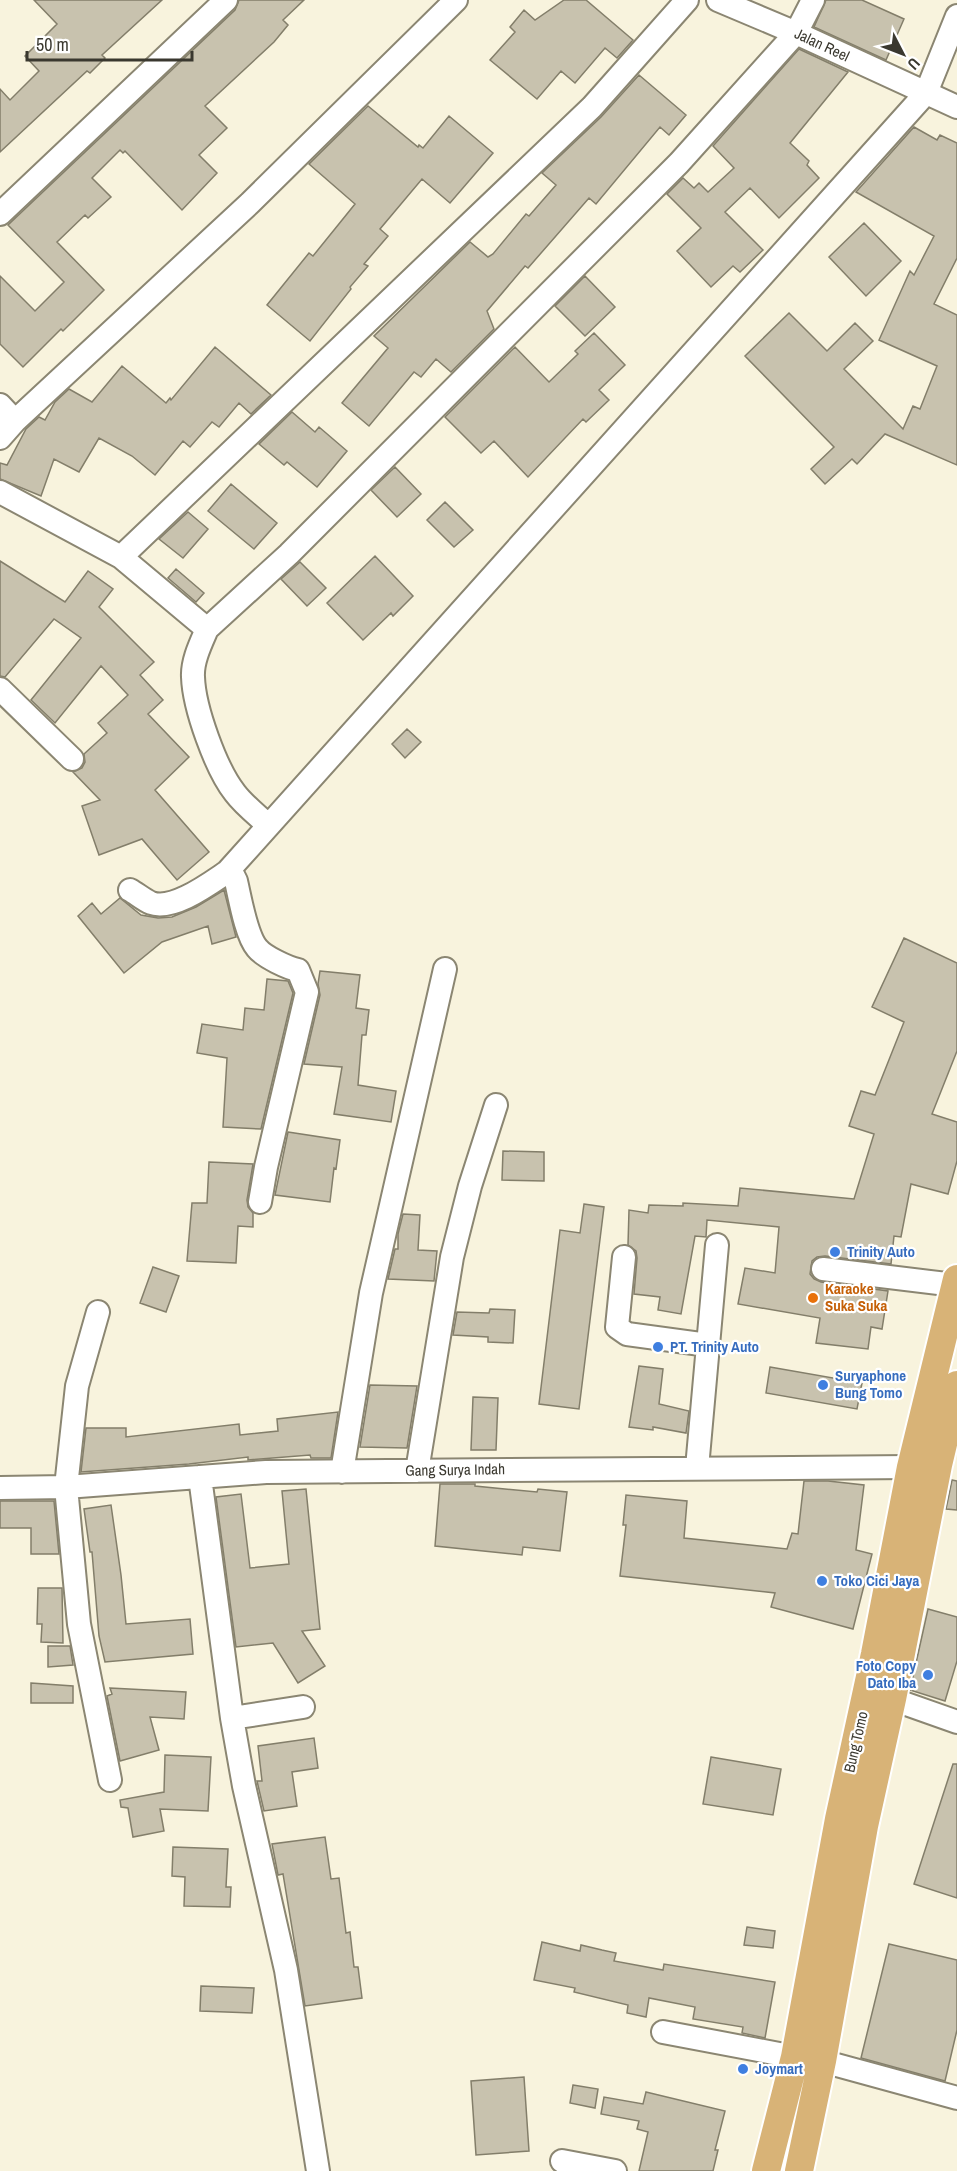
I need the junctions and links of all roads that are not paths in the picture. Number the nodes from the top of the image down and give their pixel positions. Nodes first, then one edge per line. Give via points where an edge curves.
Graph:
1 (226, 0) edge
2 (456, 0) edge
3 (687, 0) edge
4 (718, 0) edge
5 (813, 0) edge
6 (957, 16) edge
7 (796, 33) junction
8 (926, 93) junction
9 (957, 107) edge
10 (0, 214) edge
11 (8, 413) edge
12 (0, 438) edge
13 (0, 492) edge
14 (121, 557) junction
15 (207, 629) junction
16 (0, 689) edge
17 (72, 759) dead end
18 (268, 825) junction
19 (227, 872) junction
20 (130, 890) dead end
21 (445, 969) dead end
22 (496, 1105) dead end
23 (260, 1202) dead end
24 (717, 1245) dead end
25 (624, 1257) dead end
26 (823, 1269) dead end
27 (956, 1282) edge
28 (98, 1312) dead end
29 (708, 1345) junction
30 (957, 1385) edge
31 (935, 1466) edge
32 (697, 1468) junction
33 (417, 1471) junction
34 (342, 1472) junction
35 (200, 1477) junction
36 (66, 1487) junction
37 (0, 1488) edge
38 (879, 1696) junction
39 (303, 1707) dead end
40 (232, 1718) junction
41 (957, 1722) edge
42 (110, 1780) dead end
43 (663, 2032) dead end
44 (809, 2059) junction
45 (957, 2098) edge
46 (562, 2161) dead end
47 (766, 2168) edge
48 (318, 2171) edge
49 (615, 2171) edge
50 (799, 2171) edge

1 - 10 street
2 - 11 street via 250,203
3 - 14 street via 592,107
4 - 7 street, Jalan Reel
5 - 7 street
6 - 8 street
7 - 8 street, Jalan Reel
7 - 15 street via 670,172 297,545
8 - 9 street, Jalan Reel
8 - 18 street
11 - 12 street
13 - 14 street
14 - 15 street
15 - 18 street via 193,676 211,749 234,793
16 - 17 street
18 - 19 street
19 - 20 street via 186,897 162,905 150,903
19 - 23 street via 236,881 257,949 298,970 307,992
21 - 34 street via 370,1293
22 - 33 street via 452,1257
24 - 29 street
25 - 29 street via 617,1327 621,1332
26 - 27 street
27 - 31 main road, Bung Tomo
28 - 36 street via 77,1386
29 - 32 street
30 - 31 main road, Bung Tomo
31 - 32 street, Gang Surya Indah
31 - 38 main road, Bung Tomo
32 - 33 street, Gang Surya Indah
33 - 34 street, Gang Surya Indah
34 - 35 street, Gang Surya Indah
35 - 36 street, Gang Surya Indah
35 - 40 street
36 - 37 street, Gang Surya Indah
36 - 42 street via 79,1624
38 - 41 street
38 - 44 main road, Bung Tomo via 851,1822
39 - 40 street
40 - 48 street via 286,1970
43 - 44 street
44 - 45 street
44 - 47 main road, Bung Tomo
44 - 50 main road, Bung Tomo
46 - 49 street
47 - 50 main road

